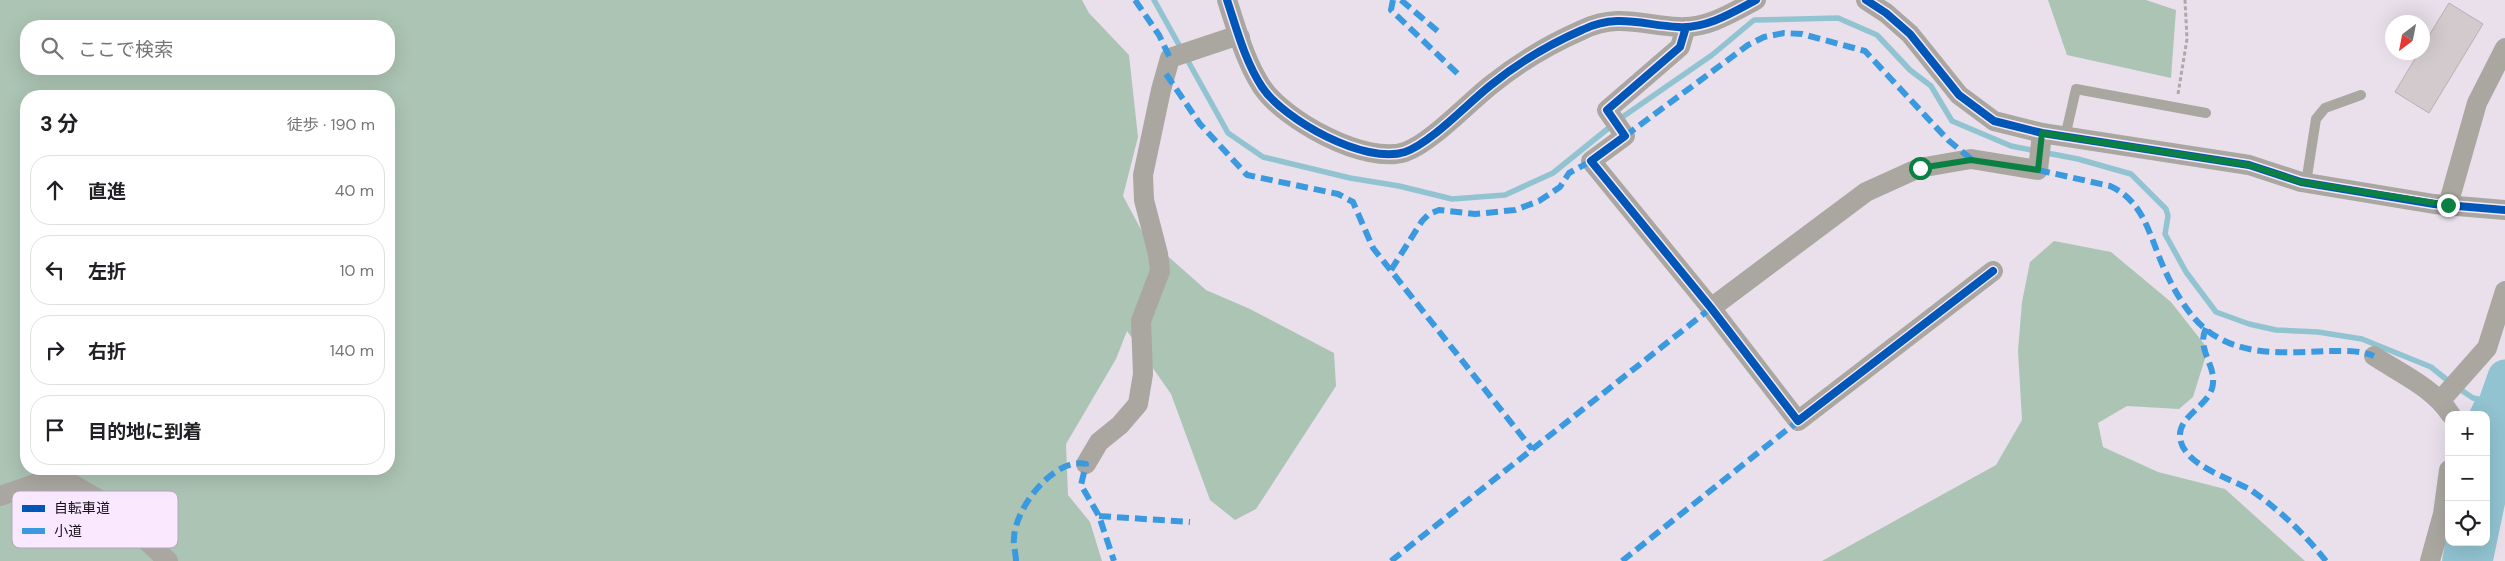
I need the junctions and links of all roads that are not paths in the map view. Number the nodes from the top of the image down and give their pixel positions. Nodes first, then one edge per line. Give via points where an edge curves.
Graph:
1 (1227, 0) edge
2 (1756, 0) edge
3 (1872, 1) edge
4 (1686, 27) junction
5 (1240, 36) junction
6 (2505, 48) edge
7 (2362, 94) dead end
8 (2206, 113) dead end
9 (2042, 133) junction
10 (2065, 137) junction
11 (2306, 183) junction
12 (2448, 205) junction
13 (2505, 210) edge
14 (1993, 271) dead end
15 (2505, 291) edge
16 (1711, 308) junction
17 (2374, 356) dead end
18 (2446, 408) edge
19 (1086, 464) dead end
20 (15, 491) edge
21 (84, 491) edge
22 (12, 492) edge
23 (0, 496) edge
24 (2445, 499) edge
25 (154, 548) edge
26 (168, 561) edge
27 (2430, 561) edge

1 - 5 street
2 - 4 street via 1707,24
3 - 9 street via 1910,34 1959,95 1974,108 1994,120
4 - 5 street via 1614,20 1583,29 1535,54 1493,83 1424,141 1404,152 1380,154 1326,138 1287,111 1264,90 1249,66
4 - 16 street via 1680,47 1607,110 1625,136 1591,161
5 - 19 street via 1170,58 1143,175 1144,200 1160,271 1141,321 1143,374 1138,404 1099,442
6 - 12 street via 2477,103
7 - 11 lane via 2324,108 2316,119
8 - 10 lane via 2076,89
9 - 10 street
9 - 16 street via 2038,170 1971,160 1920,168 1866,192
10 - 11 street via 2249,165
11 - 12 street
12 - 13 street
14 - 16 street via 1798,421
15 - 18 street via 2487,348 2466,372
17 - 18 street via 2417,383
20 - 21 street via 38,483 72,484
22 - 23 street
24 - 27 street
25 - 26 street

